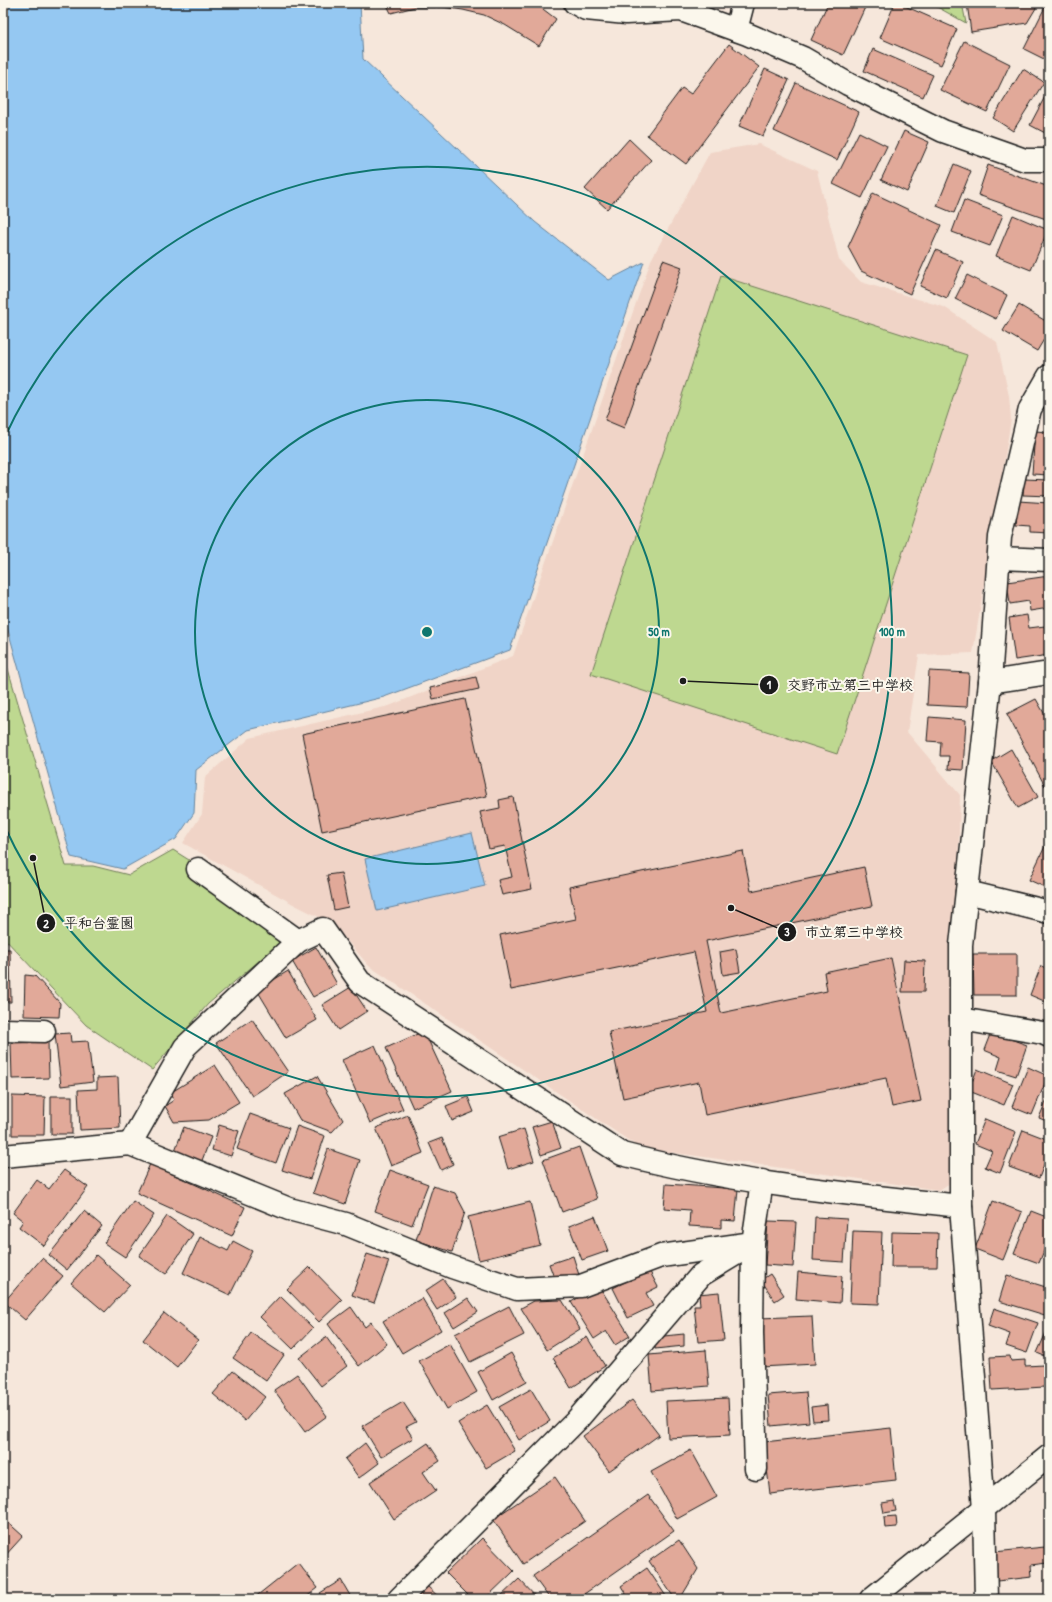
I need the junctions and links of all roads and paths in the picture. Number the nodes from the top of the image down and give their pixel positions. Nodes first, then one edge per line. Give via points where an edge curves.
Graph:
1 (575, 3) edge
2 (743, 3) edge
3 (736, 30) junction
4 (1049, 160) edge
5 (1049, 376) edge
6 (999, 558) junction
7 (1049, 560) edge
8 (1049, 673) edge
9 (990, 682) junction
10 (198, 869) dead end
11 (967, 892) junction
12 (1049, 912) edge
13 (298, 941) junction
14 (962, 1019) junction
15 (3, 1030) edge
16 (44, 1031) dead end
17 (1049, 1036) edge
18 (130, 1144) junction
19 (3, 1156) edge
20 (762, 1182) junction
21 (961, 1206) junction
22 (753, 1243) junction
23 (1049, 1456) edge
24 (756, 1469) dead end
25 (984, 1509) junction
26 (399, 1599) edge
27 (871, 1599) edge
28 (986, 1599) edge

1 - 3 street via 586,9 626,13 681,10
2 - 3 street
3 - 4 street via 803,58 848,84 943,131 1025,160
5 - 6 street via 1030,409 1000,537
6 - 7 street
6 - 9 street
8 - 9 street
9 - 11 street
10 - 13 street
11 - 12 street
11 - 14 street via 962,945
13 - 18 street via 185,1047
13 - 20 street via 323,929 360,982 622,1154
14 - 17 street
14 - 21 street
15 - 16 street
18 - 19 street
18 - 22 street via 289,1209 352,1226 452,1267 517,1289 581,1286 661,1256
20 - 21 street via 808,1190
20 - 22 street
21 - 25 street
22 - 24 street via 752,1333
22 - 26 street via 701,1275 576,1421
23 - 25 street
25 - 27 street
25 - 28 street

